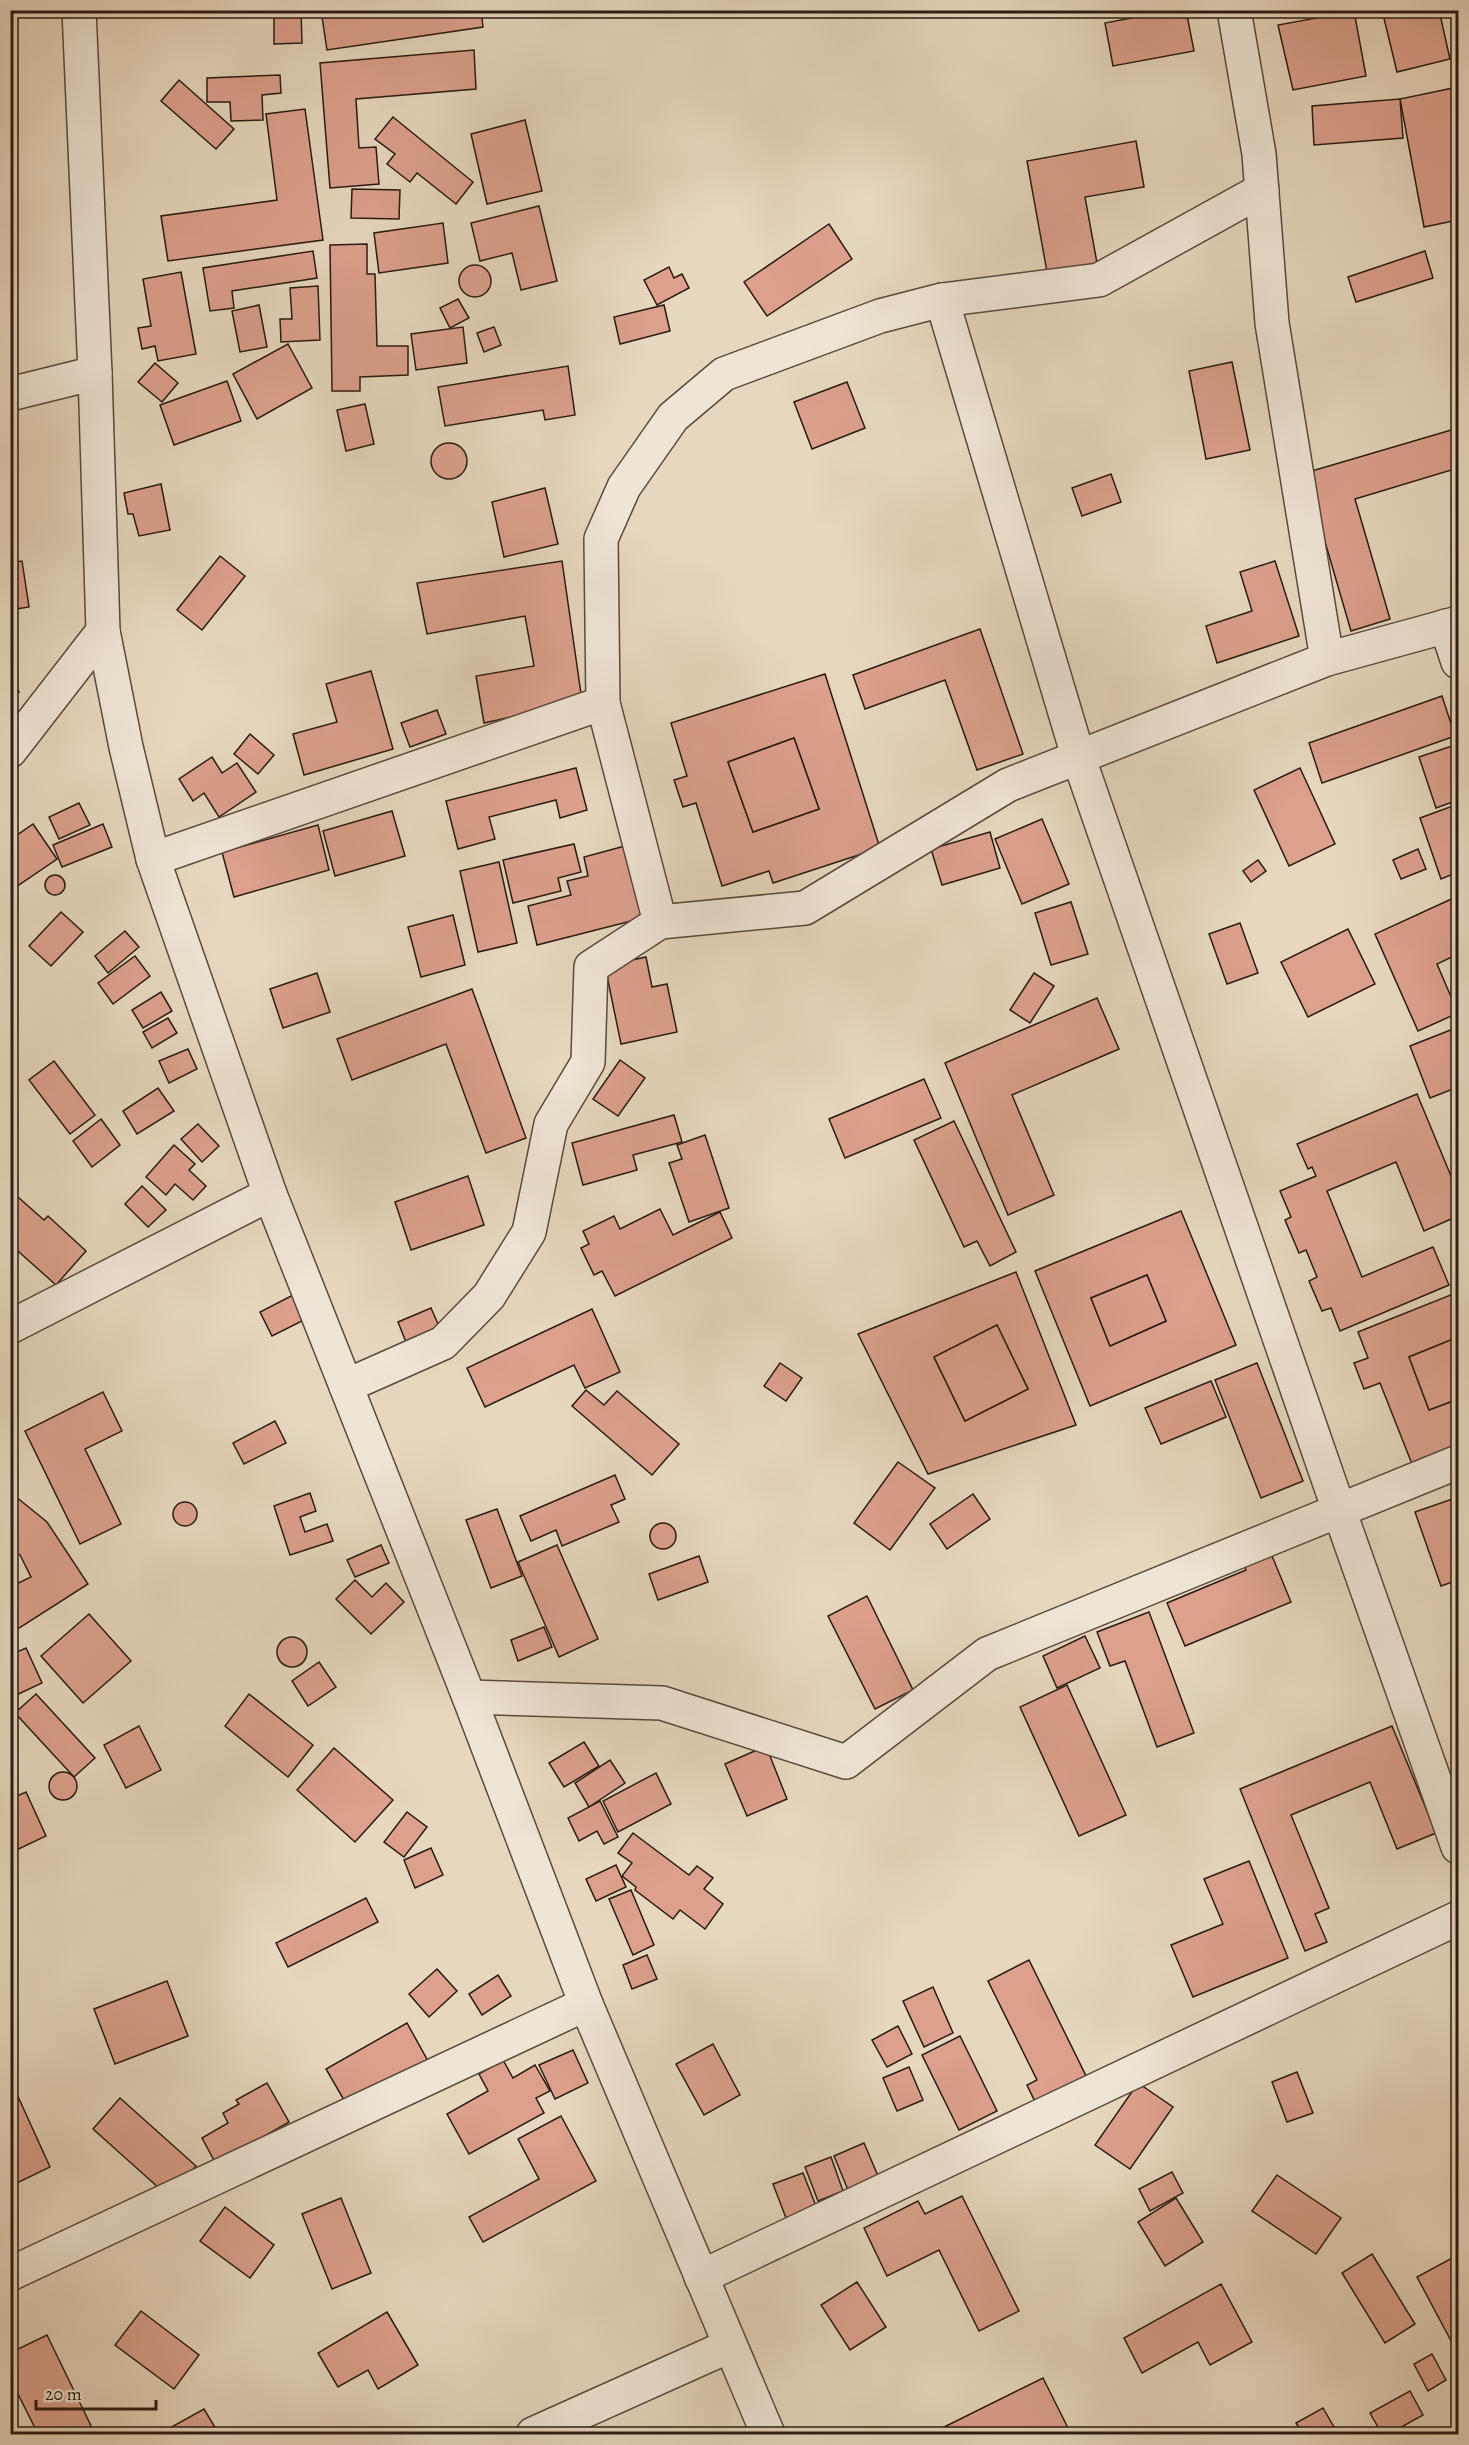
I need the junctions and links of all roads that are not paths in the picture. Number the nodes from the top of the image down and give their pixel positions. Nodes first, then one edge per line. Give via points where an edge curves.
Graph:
1 (78, 10) edge
2 (1234, 10) edge
3 (1262, 190) junction
4 (942, 300) junction
5 (95, 373) junction
6 (10, 394) edge
7 (1452, 624) edge
8 (103, 631) junction
9 (1327, 659) junction
10 (1458, 662) edge
11 (603, 703) junction
12 (10, 751) edge
13 (1078, 756) junction
14 (153, 859) junction
15 (660, 922) junction
16 (270, 1194) junction
17 (10, 1327) edge
18 (346, 1386) junction
19 (1458, 1462) edge
20 (1339, 1510) junction
21 (469, 1697) junction
22 (1458, 1847) edge
23 (1458, 1918) edge
24 (586, 2004) junction
25 (10, 2274) edge
26 (701, 2277) junction
27 (729, 2346) junction
28 (532, 2434) edge
29 (768, 2434) edge

1 - 5 street
2 - 3 street
3 - 4 street via 1099,280
3 - 9 street via 1272,323
4 - 11 street via 880,316 724,374 673,417 624,487 601,539
4 - 13 street
5 - 6 street
5 - 8 street
7 - 9 street
7 - 10 street
8 - 12 street
8 - 14 street
9 - 13 street
11 - 14 street
11 - 15 street
13 - 15 street via 1008,784 805,908
13 - 20 street
14 - 16 street
15 - 18 street via 591,967 588,1062 551,1124 529,1232 489,1296 442,1342
16 - 17 street
16 - 18 street
18 - 21 street
19 - 20 street
20 - 21 street via 987,1654 846,1762 662,1703
20 - 22 street
21 - 24 street
23 - 26 street
24 - 25 street
24 - 26 street
26 - 27 street
27 - 28 street
27 - 29 street

